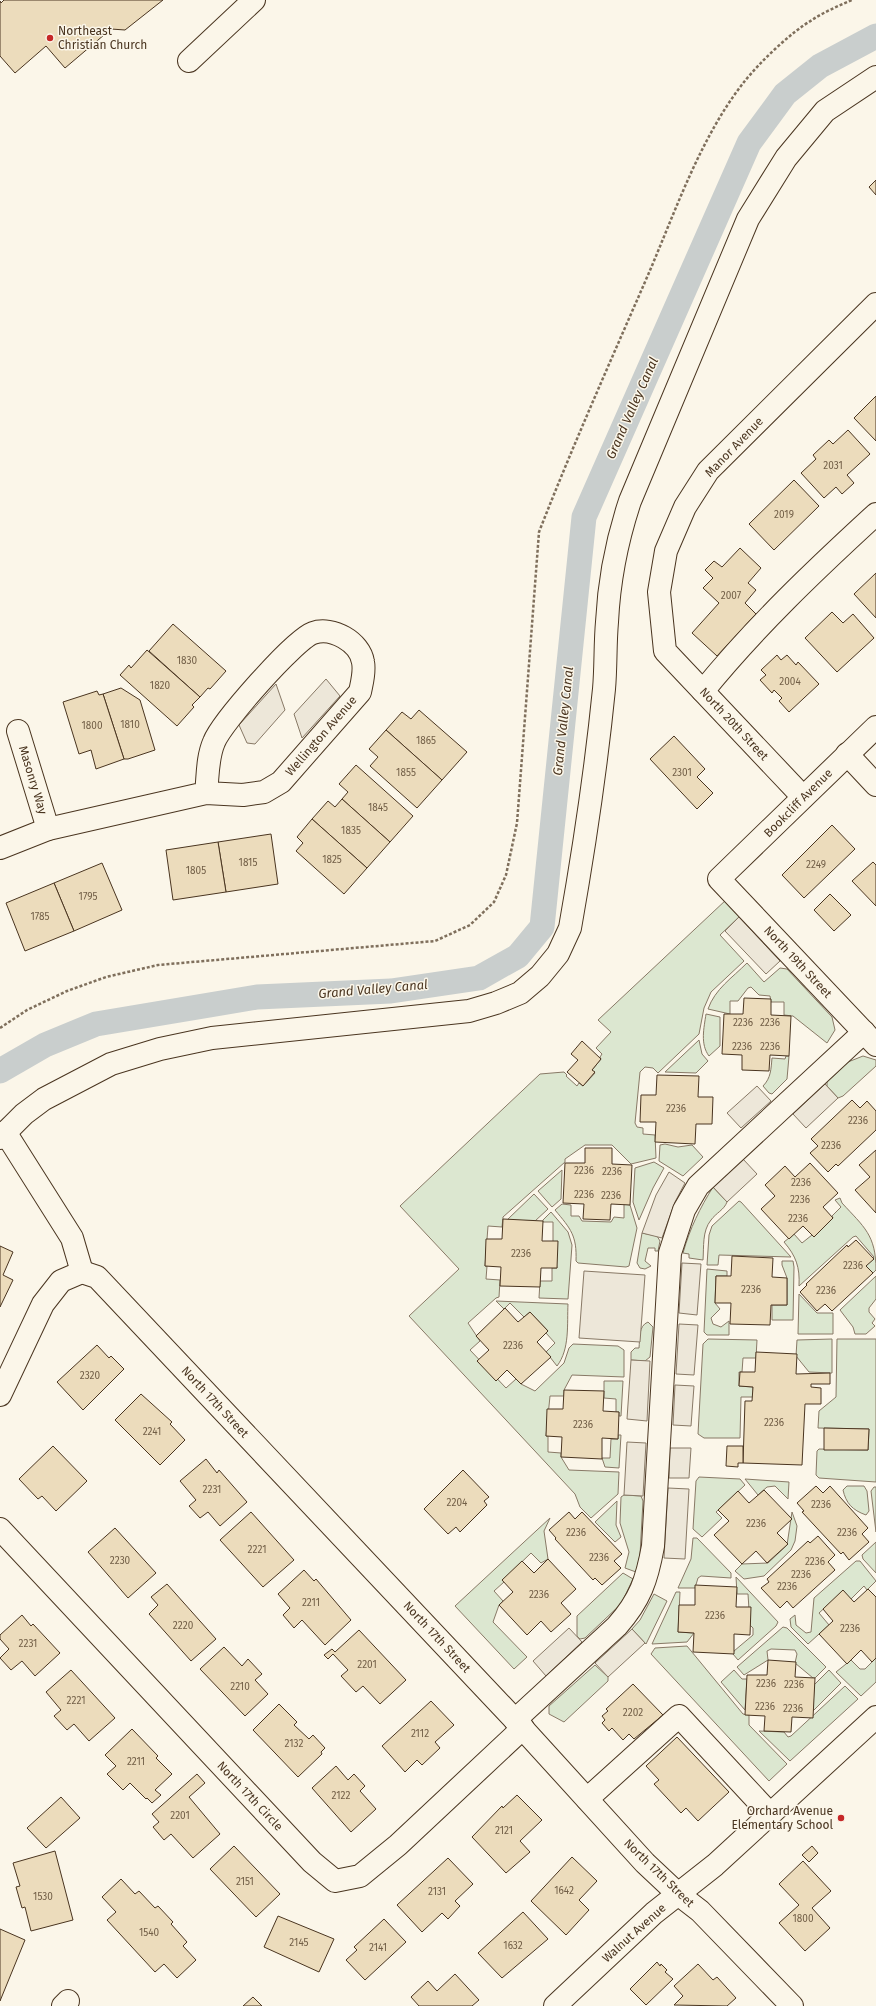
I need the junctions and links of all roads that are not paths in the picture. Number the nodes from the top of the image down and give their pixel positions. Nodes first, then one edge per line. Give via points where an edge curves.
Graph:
1 (254, 0) edge
2 (189, 61) dead end
3 (876, 77) edge
4 (876, 304) edge
5 (876, 514) edge
6 (665, 651) joint
7 (703, 691) junction
8 (876, 727) edge
9 (18, 731) dead end
10 (847, 754) junction
11 (876, 784) edge
12 (206, 793) junction
13 (803, 797) junction
14 (48, 829) junction
15 (0, 848) edge
16 (719, 879) joint
17 (870, 1038) edge
18 (2, 1135) edge
19 (82, 1272) junction
20 (0, 1395) edge
21 (0, 1529) edge
22 (876, 1717) edge
23 (519, 1724) junction
24 (587, 1799) junction
25 (770, 1814) junction
26 (678, 1894) junction
27 (555, 2006) edge
28 (792, 2006) edge

1 - 2 street
3 - 18 street via 825,111 786,158 748,219 630,501 620,529 612,575 604,688 570,928 558,954 540,976 520,993 469,1012 212,1038 160,1049 111,1064 77,1081 44,1099
4 - 6 street, Manor Avenue via 708,471 685,507 666,551 659,592
5 - 7 street via 799,586 731,656
6 - 7 street, North 20th Street
7 - 13 street, North 20th Street
8 - 10 street, Bookcliff Avenue
9 - 14 street, Masonry Way
10 - 11 street
10 - 13 street, Bookcliff Avenue
12 - 12 street, Wellington Avenue via 243,795 264,792 281,782 360,692 364,676 363,661 357,648 347,639 332,632 314,632 299,642 228,717 214,742 208,765
12 - 14 street, Wellington Avenue
13 - 16 street, Bookcliff Avenue
14 - 15 street, Wellington Avenue
16 - 17 street, North 19th Street
17 - 23 street, North 17th Circle via 698,1186 684,1210 670,1253 653,1546 648,1573 630,1611
18 - 19 street via 72,1238
19 - 20 street via 62,1281 43,1304
19 - 23 street, North 17th Street via 97,1277
21 - 23 street, North 17th Circle via 312,1862 335,1880 360,1876 398,1845
22 - 25 street, Walnut Avenue
23 - 24 street, North 17th Street
24 - 25 street via 678,1716
24 - 26 street, North 17th Street
25 - 26 street, Walnut Avenue via 701,1878
26 - 27 street, Walnut Avenue
26 - 28 street, North 17th Street via 700,1911

